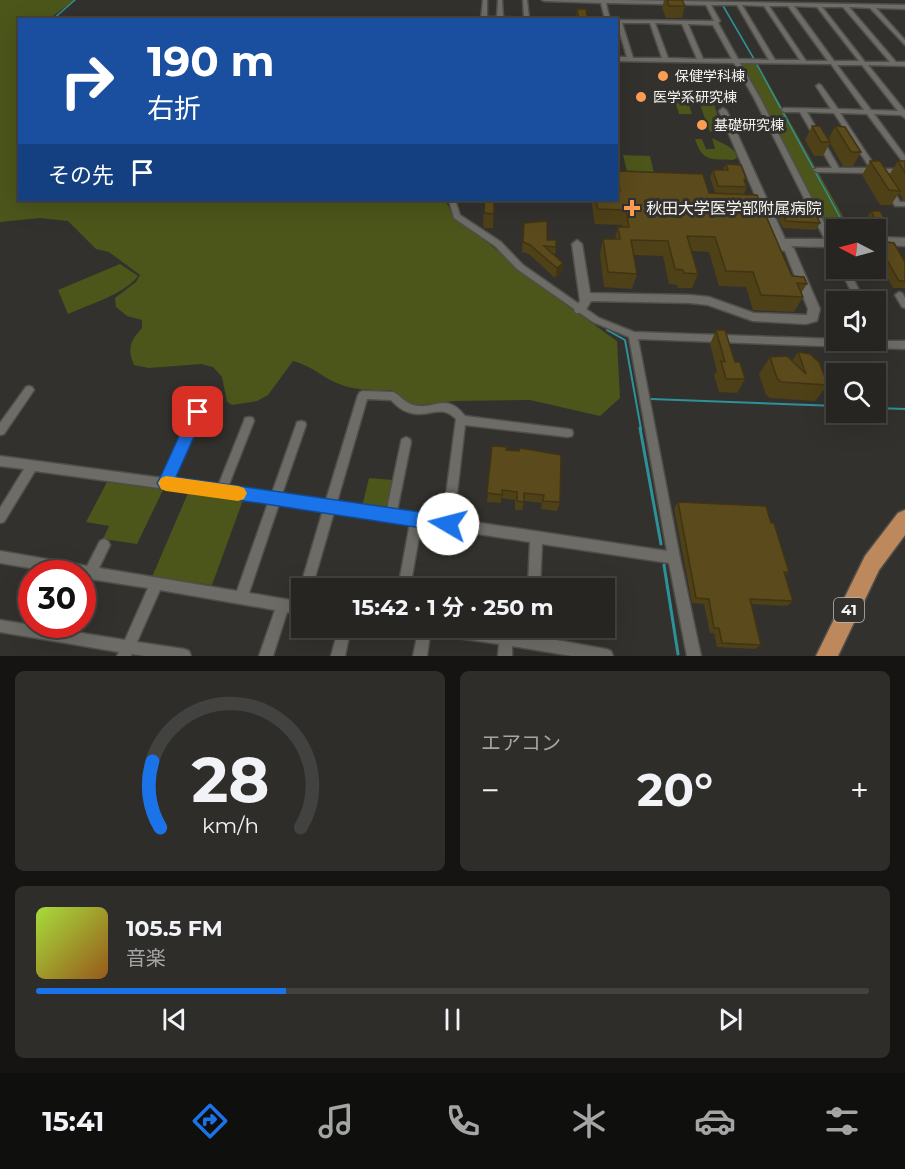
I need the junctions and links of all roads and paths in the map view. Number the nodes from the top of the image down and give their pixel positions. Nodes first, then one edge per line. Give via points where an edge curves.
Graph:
1 (485, 0) edge
2 (500, 0) edge
3 (525, 0) edge
4 (544, 0) edge
5 (552, 0) edge
6 (892, 0) edge
7 (577, 1) edge
8 (603, 1) edge
9 (611, 1) edge
10 (629, 2) junction
11 (655, 2) junction
12 (720, 2) edge
13 (801, 2) edge
14 (682, 3) junction
15 (708, 3) junction
16 (739, 4) junction
17 (765, 4) junction
18 (790, 5) junction
19 (818, 5) junction
20 (845, 6) junction
21 (871, 6) junction
22 (902, 7) edge
23 (579, 10) edge
24 (905, 14) edge
25 (484, 18) edge
26 (500, 18) edge
27 (527, 18) edge
28 (557, 18) edge
29 (607, 18) edge
30 (618, 21) edge
31 (636, 21) junction
32 (652, 21) junction
33 (664, 22) junction
34 (687, 22) junction
35 (715, 22) junction
36 (905, 43) edge
37 (618, 59) edge
38 (631, 60) junction
39 (666, 60) junction
40 (701, 61) junction
41 (736, 61) junction
42 (773, 62) junction
43 (804, 62) junction
44 (835, 63) junction
45 (865, 64) junction
46 (895, 64) junction
47 (905, 64) edge
48 (819, 86) dead end
49 (784, 110) dead end
50 (802, 110) junction
51 (723, 111) dead end
52 (836, 111) junction
53 (870, 112) junction
54 (904, 114) edge
55 (905, 161) edge
56 (817, 170) dead end
57 (837, 170) junction
58 (875, 171) junction
59 (905, 171) edge
60 (452, 201) edge
61 (905, 204) edge
62 (826, 232) edge
63 (780, 238) junction
64 (886, 241) edge
65 (905, 242) edge
66 (826, 243) edge
67 (577, 244) dead end
68 (582, 305) junction
69 (633, 335) junction
70 (826, 342) edge
71 (886, 344) edge
72 (905, 345) edge
73 (29, 390) dead end
74 (198, 412) dead end
75 (461, 420) junction
76 (249, 421) dead end
77 (301, 425) dead end
78 (0, 431) edge
79 (568, 433) dead end
80 (406, 442) dead end
81 (0, 461) edge
82 (33, 465) junction
83 (165, 483) junction
84 (221, 491) junction
85 (275, 499) junction
86 (330, 506) junction
87 (391, 515) junction
88 (0, 518) edge
89 (416, 519) junction
90 (905, 519) edge
91 (448, 524) junction
92 (536, 537) junction
93 (104, 545) dead end
94 (0, 557) edge
95 (674, 558) junction
96 (18, 560) edge
97 (96, 561) edge
98 (96, 574) edge
99 (309, 578) edge
100 (406, 578) edge
101 (534, 578) edge
102 (156, 585) junction
103 (241, 598) junction
104 (283, 605) junction
105 (291, 606) edge
106 (0, 626) edge
107 (342, 638) edge
108 (422, 638) edge
109 (493, 638) edge
110 (532, 638) edge
111 (506, 640) junction
112 (532, 642) junction
113 (126, 652) edge
114 (592, 655) edge
115 (184, 656) edge
116 (266, 656) edge
117 (338, 656) edge
118 (420, 656) edge
119 (505, 656) edge
120 (606, 656) edge
121 (694, 656) edge
122 (827, 656) edge

1 - 25 street
2 - 26 street
3 - 27 street
4 - 5 street
5 - 7 street
5 - 28 street
6 - 22 street
7 - 8 street
7 - 23 street
8 - 9 street
8 - 29 street
9 - 10 street
10 - 11 street
10 - 31 street
11 - 14 street
11 - 33 street
12 - 15 street
12 - 16 street
13 - 18 street
13 - 19 street
14 - 15 street
14 - 34 street
15 - 35 street
16 - 17 street
16 - 42 street
17 - 18 street
17 - 43 street
18 - 44 street
19 - 20 street
19 - 45 street
20 - 21 street
20 - 46 street
21 - 22 street
21 - 36 street
22 - 24 street
30 - 31 street
30 - 38 street
31 - 32 street
32 - 33 street
32 - 39 street
33 - 34 street
34 - 35 street
34 - 40 street
35 - 41 street
37 - 38 street
38 - 39 street
39 - 40 street
40 - 41 street
41 - 42 street
41 - 62 street
42 - 43 street
43 - 44 street
44 - 45 street
44 - 53 street
45 - 46 street
45 - 54 street
46 - 47 street
48 - 52 street
49 - 50 street
50 - 52 street
50 - 57 street
51 - 63 street
52 - 53 street
52 - 58 street
53 - 54 street
53 - 55 street
56 - 57 street
57 - 58 street
58 - 59 street
58 - 61 street via 898,204
60 - 68 street via 457,216 498,244 520,267
63 - 66 street
63 - 68 street via 789,249 813,318 753,317 709,301 690,299 588,297
64 - 65 street
67 - 68 street
68 - 69 street via 596,320
69 - 70 street
69 - 95 street
71 - 72 street
73 - 78 street
74 - 83 street
75 - 79 street
75 - 86 street via 449,407 414,412 393,396 363,395
75 - 91 street
76 - 84 street
77 - 85 street
80 - 87 street
81 - 82 street
82 - 83 street
82 - 88 street
83 - 84 street
84 - 85 street
85 - 86 street
85 - 103 street
86 - 87 street
86 - 99 street
87 - 89 street
89 - 91 street
89 - 100 street
90 - 122 main road, 41 via 872,564
91 - 92 street
92 - 95 street
92 - 101 street
93 - 97 street
94 - 96 street
95 - 121 street
98 - 102 street
102 - 103 street
102 - 113 street
103 - 104 street
104 - 105 street
104 - 116 street
106 - 113 street
107 - 117 street
108 - 118 street
109 - 111 street
110 - 112 street
111 - 112 street
111 - 119 street
112 - 114 street
113 - 115 street
114 - 120 street

